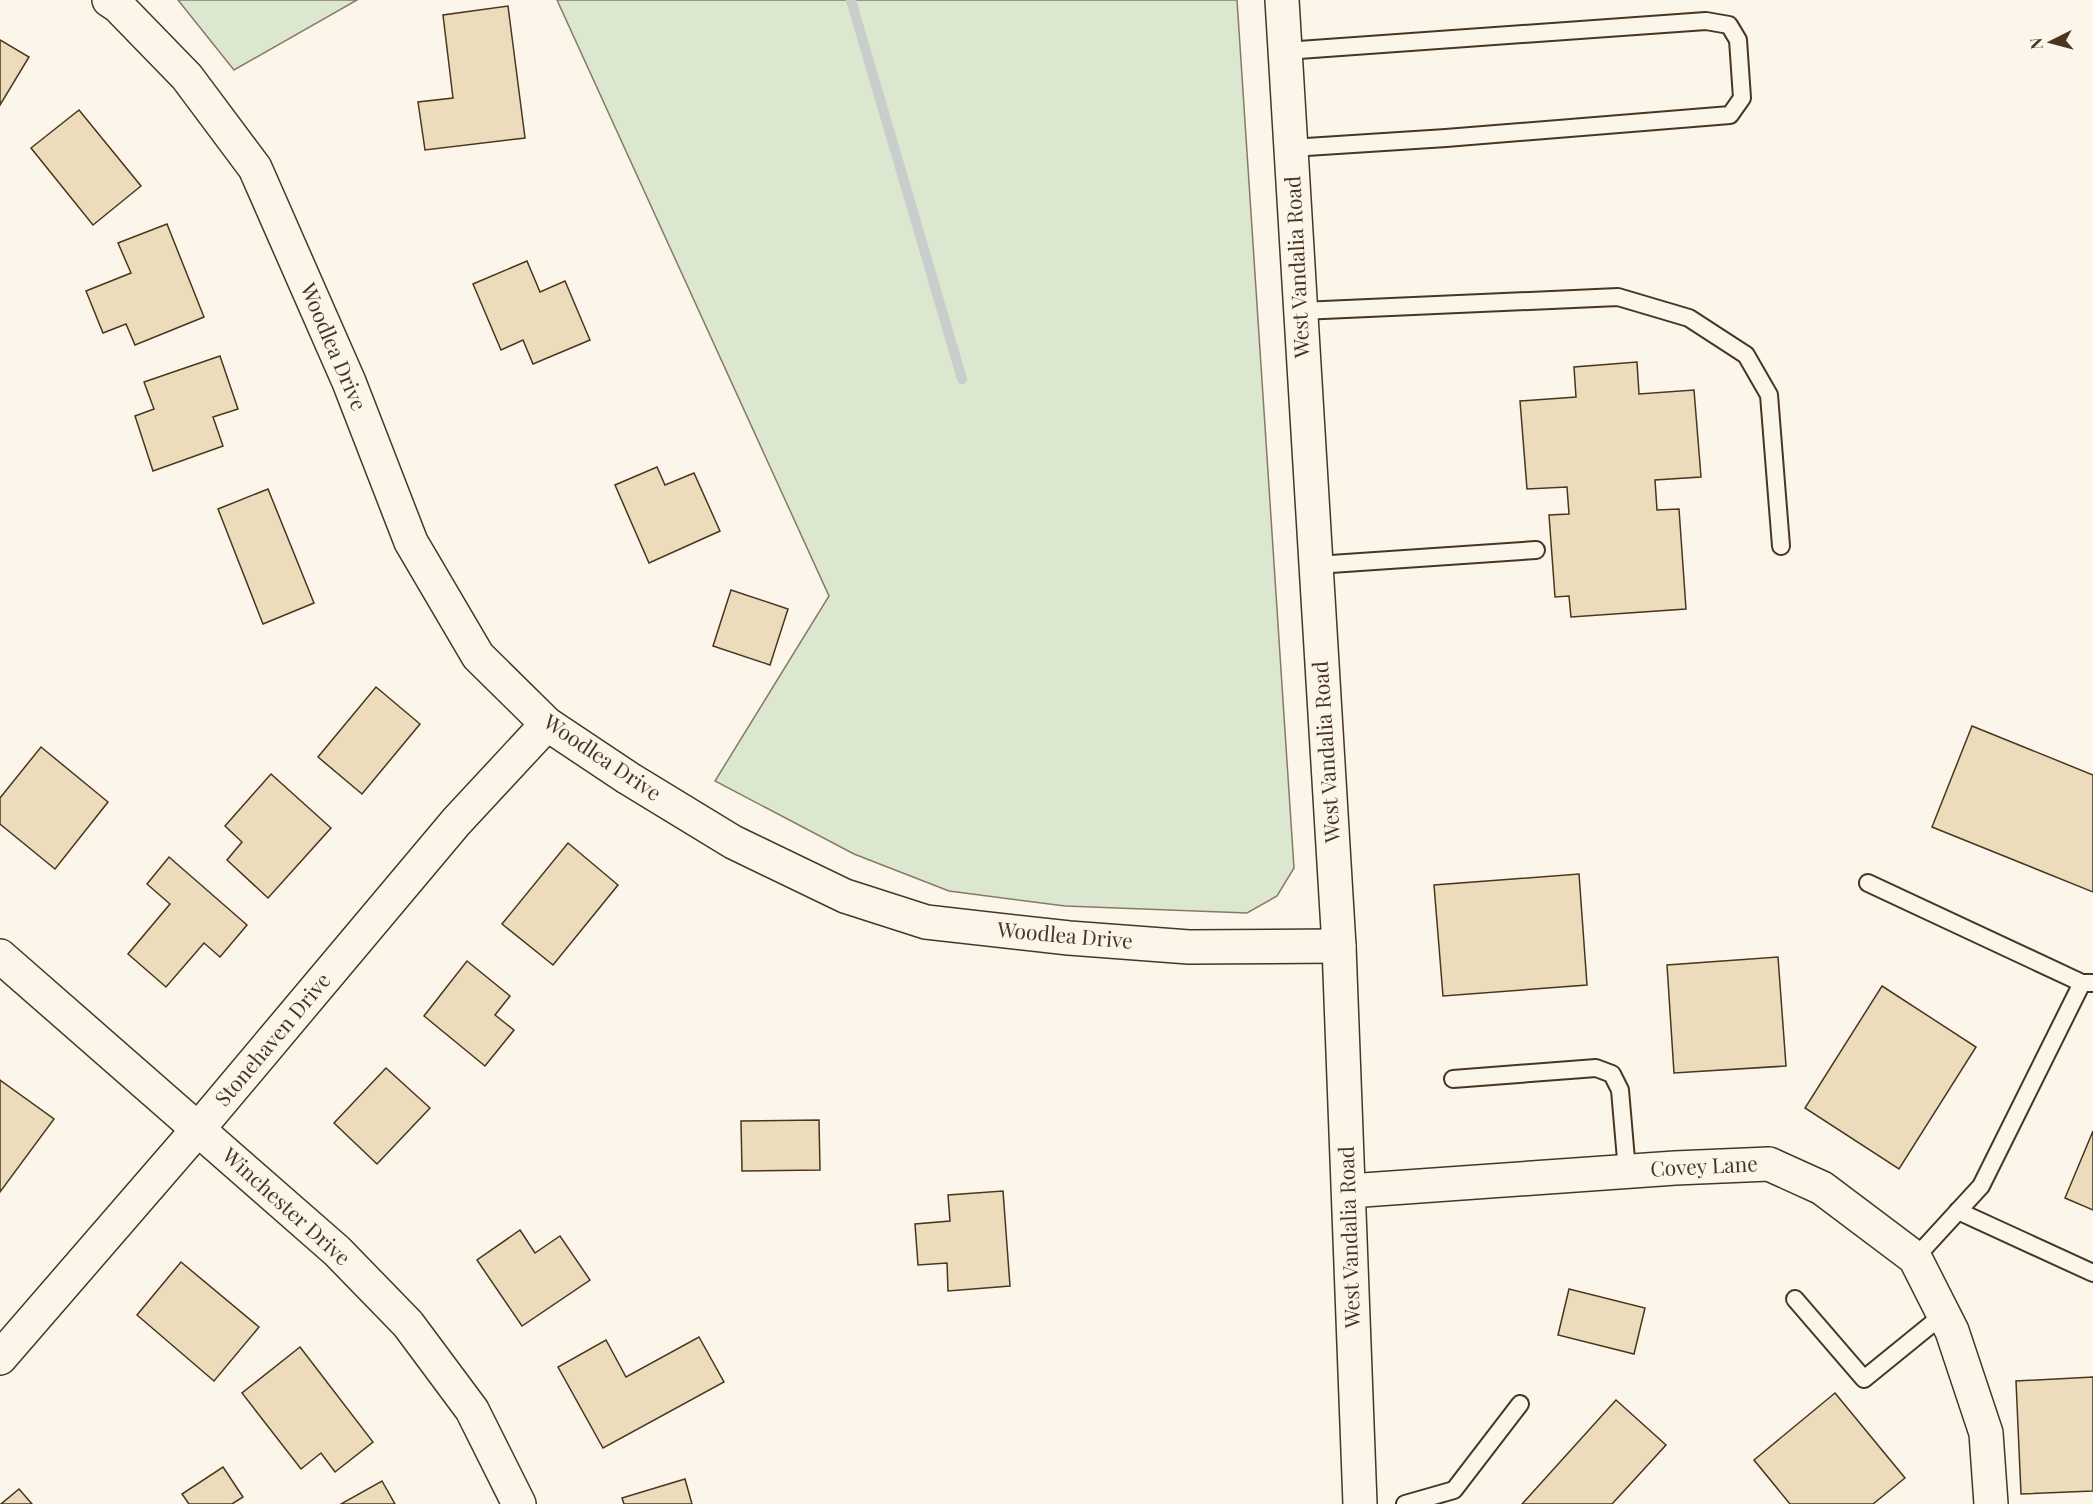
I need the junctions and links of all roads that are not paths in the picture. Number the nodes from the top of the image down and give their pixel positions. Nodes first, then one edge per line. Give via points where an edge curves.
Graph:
1 (109, 0) edge
2 (1282, 0) edge
3 (1285, 51) junction
4 (1291, 148) junction
5 (1300, 311) junction
6 (1781, 546) dead end
7 (1536, 550) dead end
8 (1316, 565) junction
9 (547, 724) junction
10 (1868, 883) dead end
11 (1339, 946) junction
12 (0, 956) edge
13 (2087, 983) edge
14 (1453, 1079) dead end
15 (199, 1128) junction
16 (1627, 1171) junction
17 (1349, 1191) junction
18 (1958, 1211) junction
19 (1915, 1258) junction
20 (2093, 1273) edge
21 (1795, 1299) dead end
22 (1944, 1314) junction
23 (0, 1358) edge
24 (1520, 1404) dead end
25 (519, 1504) edge
26 (1360, 1504) edge
27 (1406, 1504) edge
28 (1990, 1504) edge

1 - 9 street, Woodlea Drive via 187,77 255,168 349,382 411,542 478,656
2 - 3 street, West Vandalia Road
3 - 4 street, West Vandalia Road
3 - 4 lane via 1706,21 1729,25 1738,40 1742,98 1730,116
4 - 5 street, West Vandalia Road
5 - 6 lane via 1618,297 1689,318 1746,355 1769,395
5 - 8 street, West Vandalia Road
7 - 8 lane
8 - 11 street, West Vandalia Road
9 - 11 street, Woodlea Drive via 734,842 845,896 926,922 1189,946
9 - 15 street, Stonehaven Drive via 456,822
10 - 13 lane
11 - 17 street, West Vandalia Road
12 - 15 street, Winchester Drive
13 - 18 lane via 1981,1185
14 - 16 lane via 1596,1068 1612,1074 1620,1090
15 - 23 street, Stonehaven Drive
15 - 25 street, Winchester Drive via 337,1251 408,1324 472,1410
16 - 17 street, Covey Lane
16 - 19 street, Covey Lane via 1769,1164 1822,1188
17 - 26 street, West Vandalia Road
18 - 19 lane
18 - 20 lane
19 - 22 street, Covey Lane
21 - 22 lane via 1864,1379
22 - 28 street, Covey Lane via 1986,1433
24 - 27 lane via 1454,1490

